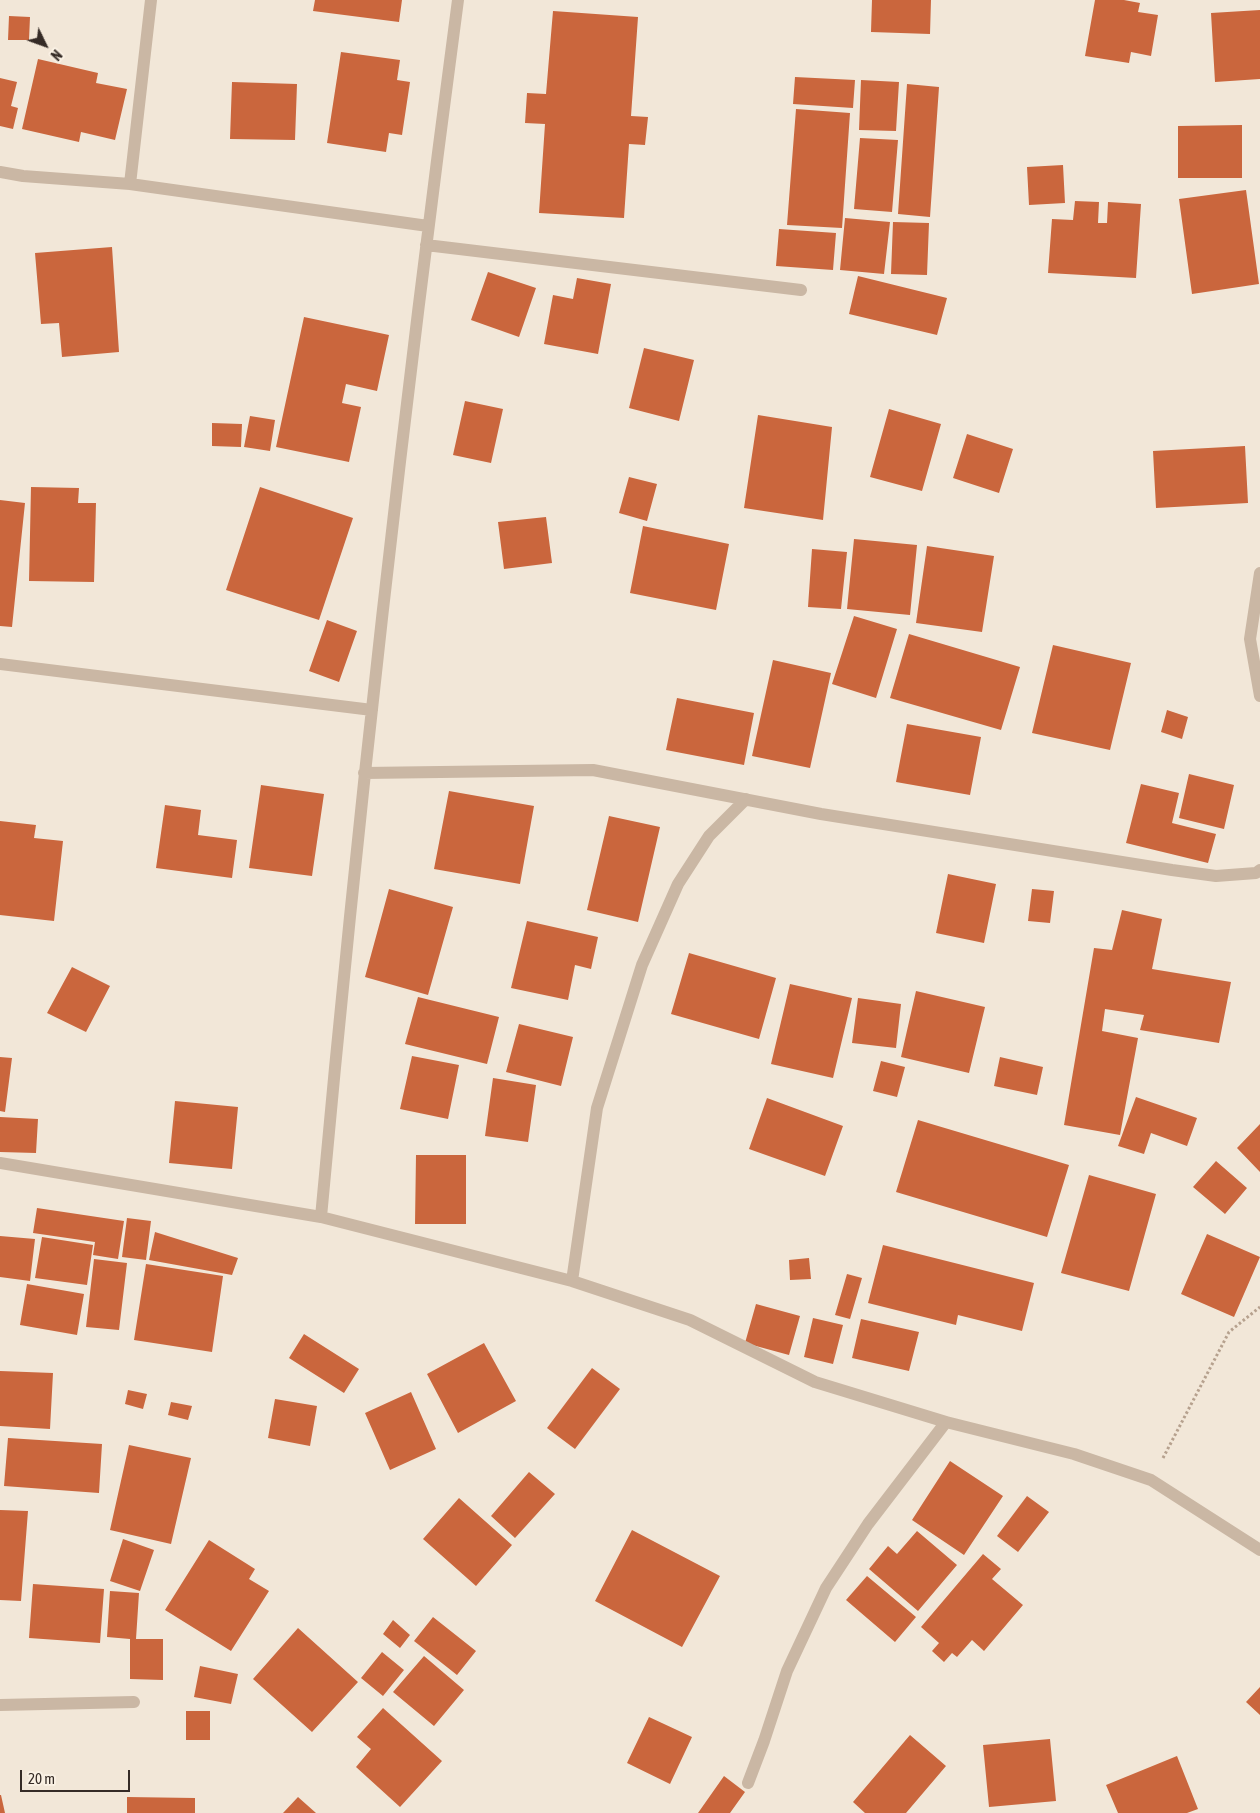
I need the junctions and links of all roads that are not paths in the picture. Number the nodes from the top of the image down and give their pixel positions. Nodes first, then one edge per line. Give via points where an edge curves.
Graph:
1 (150, 0) edge
2 (458, 0) edge
3 (0, 172) edge
4 (130, 184) junction
5 (428, 226) junction
6 (426, 245) junction
7 (801, 290) dead end
8 (1260, 573) edge
9 (0, 664) edge
10 (1260, 696) edge
11 (372, 710) junction
12 (364, 773) junction
13 (746, 799) junction
14 (1260, 870) edge
15 (0, 1163) edge
16 (321, 1217) junction
17 (572, 1281) junction
18 (946, 1422) junction
19 (1260, 1550) edge
20 (134, 1702) dead end
21 (0, 1705) edge
22 (748, 1783) dead end

1 - 4 street
2 - 5 street
3 - 4 street
4 - 5 street
5 - 6 street
6 - 7 street
6 - 11 street
8 - 10 street via 1250,639
9 - 11 street
11 - 12 street
12 - 13 street via 594,770
12 - 16 street
13 - 14 street via 1181,872 1216,876
13 - 17 street via 709,836 678,884 642,965 597,1108
15 - 16 street
16 - 17 street
17 - 18 street via 690,1320 815,1382
18 - 19 street via 1074,1454 1151,1480
18 - 22 street via 868,1524 826,1588 787,1671
20 - 21 street

